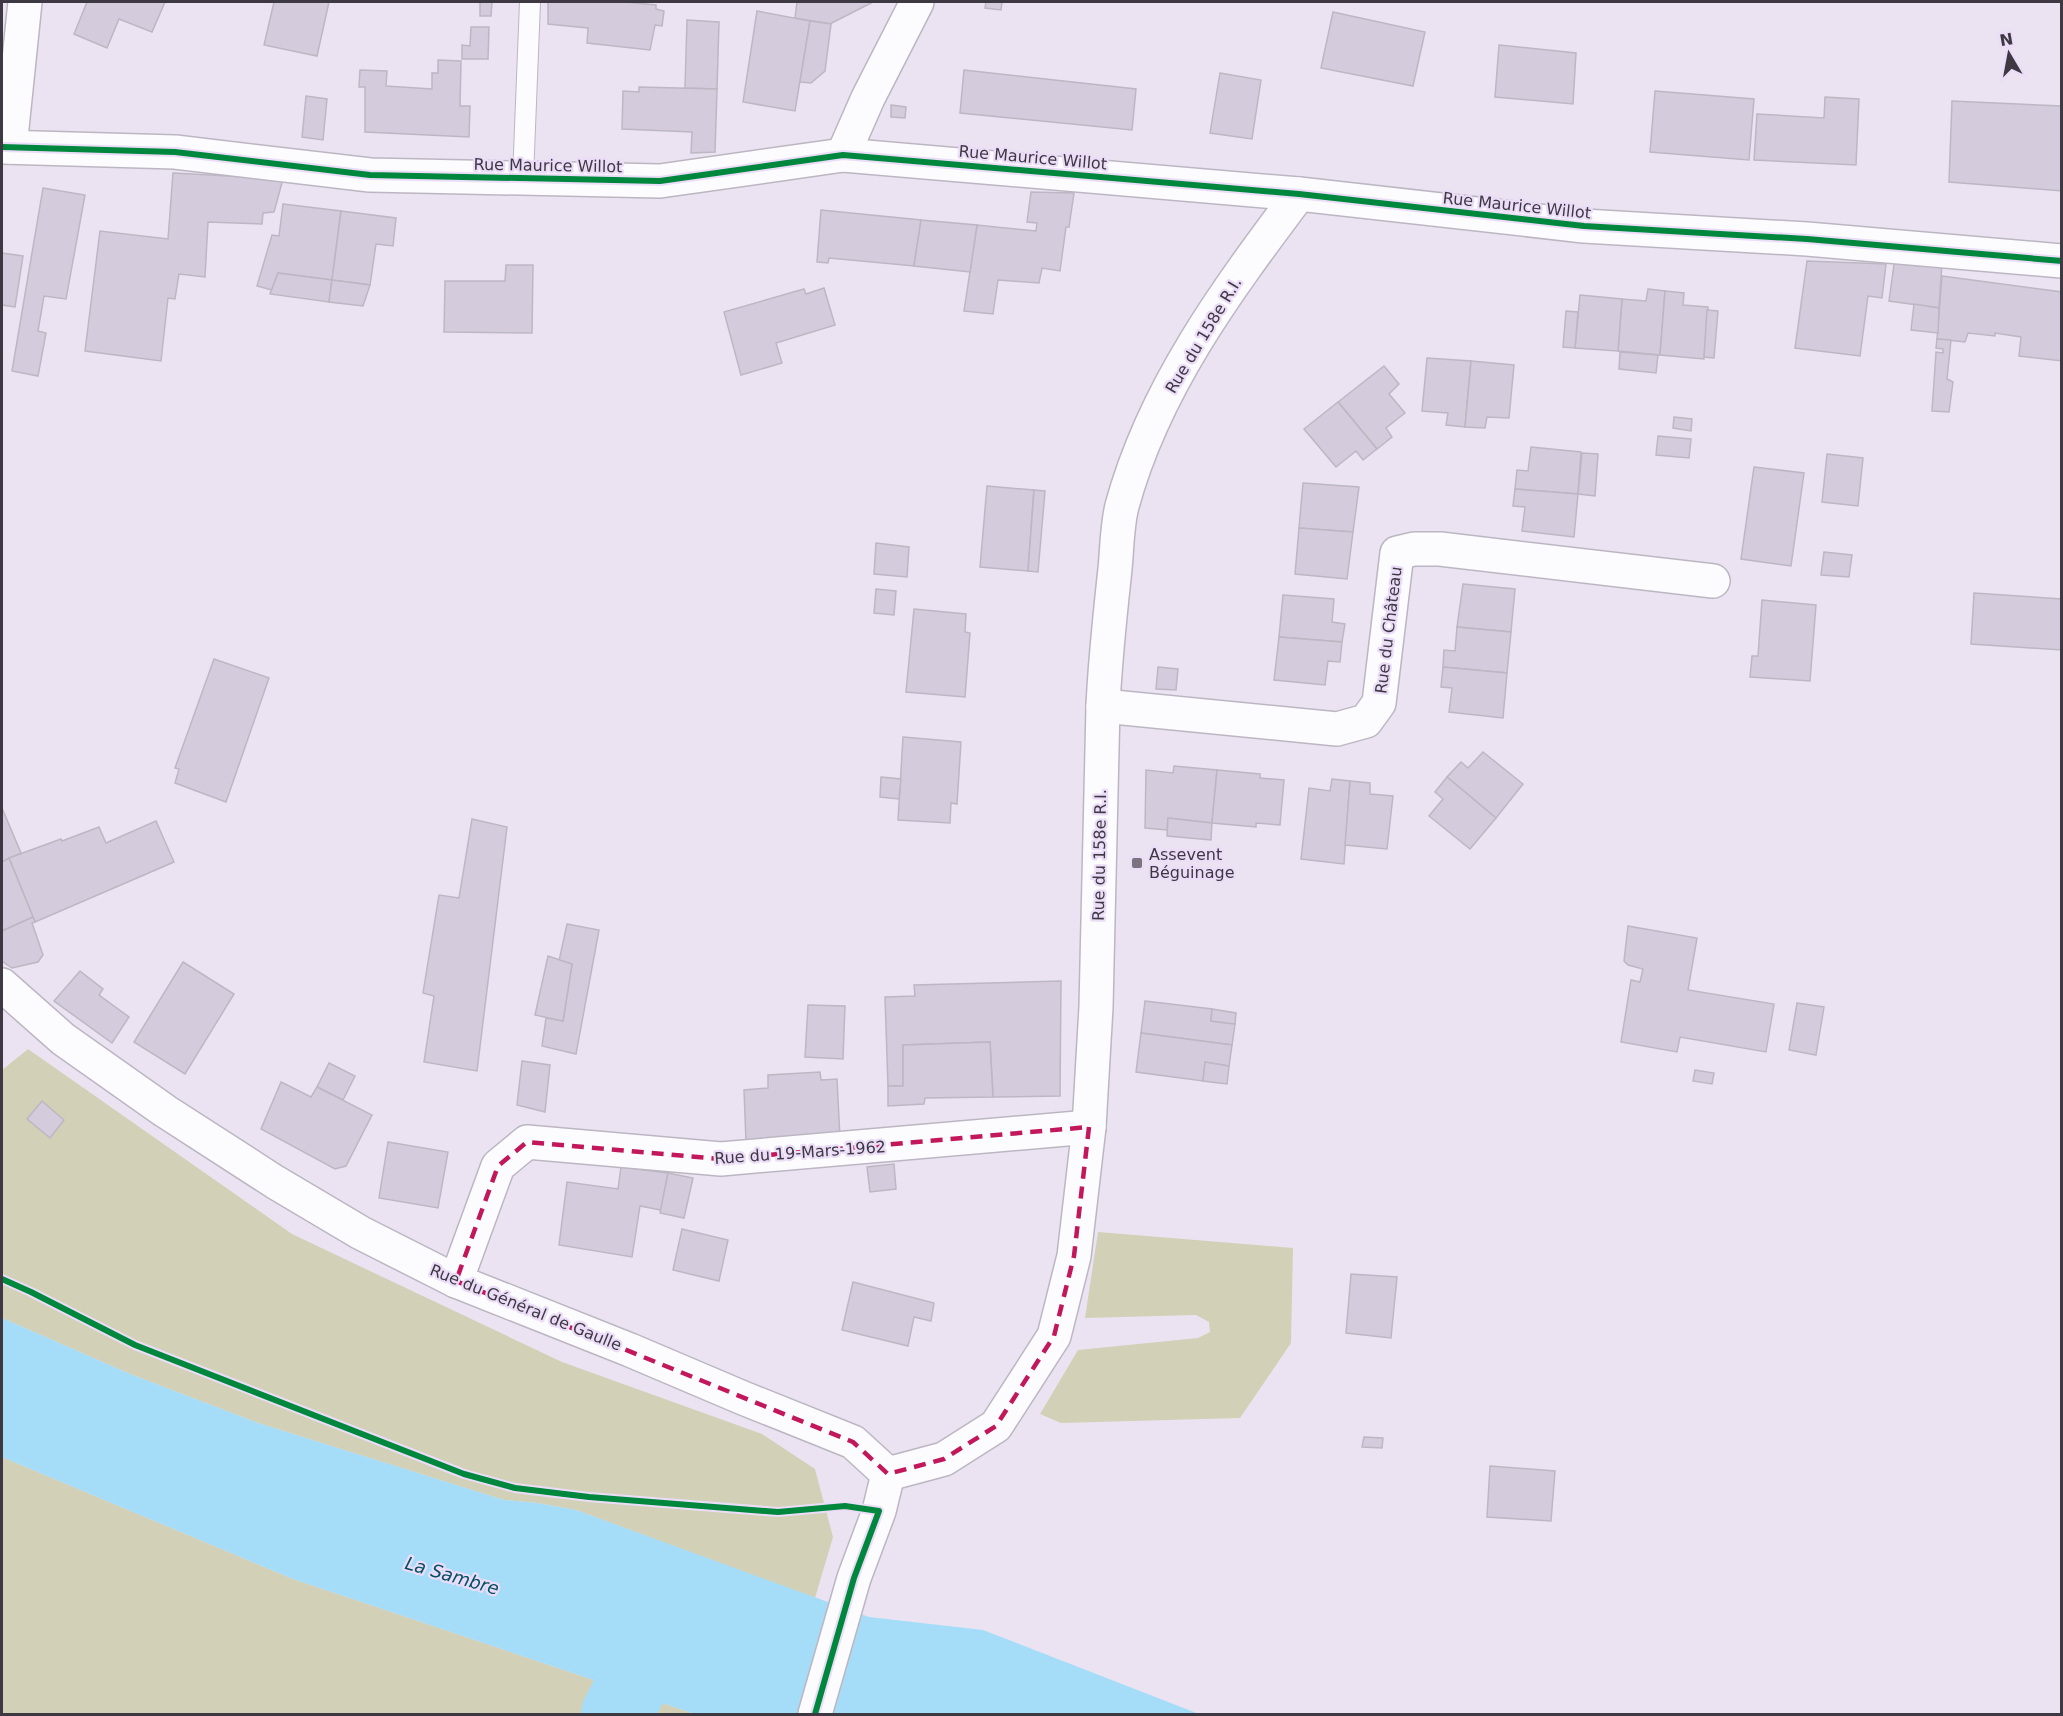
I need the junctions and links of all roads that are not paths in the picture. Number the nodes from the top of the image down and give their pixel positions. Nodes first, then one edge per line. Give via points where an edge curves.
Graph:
1 (25, 2) edge
2 (530, 2) edge
3 (917, 2) edge
4 (6, 147) edge
5 (843, 155) junction
6 (523, 178) junction
7 (1299, 194) junction
8 (2061, 261) edge
9 (1713, 581) dead end
10 (1102, 706) junction
11 (2, 985) edge
12 (1089, 1127) junction
13 (456, 1281) junction
14 (888, 1474) junction
15 (814, 1714) edge

1 - 4 street
2 - 6 lane, Rue Maurice Willot
3 - 5 street
4 - 6 street, Rue Maurice Willot via 175,152 370,175
5 - 6 street, Rue Maurice Willot via 660,181
5 - 7 street, Rue Maurice Willot
7 - 8 street, Rue Maurice Willot via 1584,226 1807,239
7 - 10 street, Rue du 158e R.I. via 1245,266 1184,359 1146,434 1121,508
9 - 10 street, Rue du Château via 1414,549 1397,553 1379,703 1365,721 1337,729
10 - 12 street, Rue du 158e R.I. via 1096,1007
11 - 13 street, Rue du Général de Gaulle via 63,1039 165,1112 361,1233
12 - 13 street, Rue du 19-Mars-1962 via 721,1160 527,1142 498,1166
12 - 14 street, Rue du 158e R.I. via 1074,1256 1054,1336 996,1426 944,1459
13 - 14 street, Rue du Général de Gaulle via 854,1442
14 - 15 street

